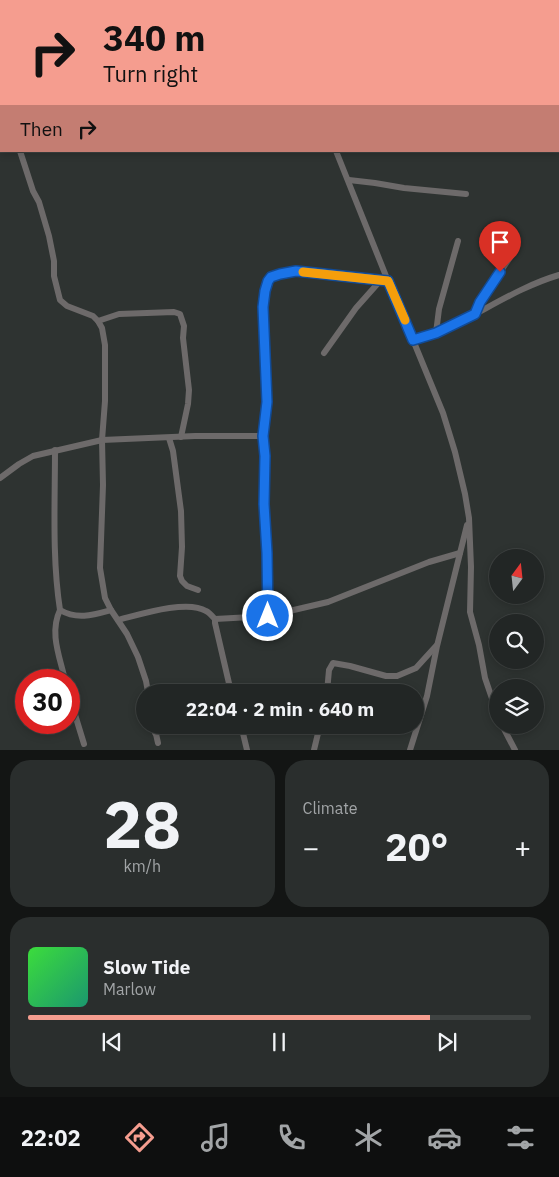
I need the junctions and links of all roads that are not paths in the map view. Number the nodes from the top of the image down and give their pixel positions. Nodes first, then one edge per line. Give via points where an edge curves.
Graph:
1 (20, 152) edge
2 (336, 152) edge
3 (348, 180) junction
4 (466, 194) dead end
5 (458, 241) dead end
6 (511, 256) dead end
7 (559, 276) edge
8 (380, 281) junction
9 (388, 281) junction
10 (475, 314) junction
11 (98, 321) junction
12 (436, 333) junction
13 (413, 340) junction
14 (324, 353) dead end
15 (263, 436) junction
16 (181, 437) junction
17 (169, 438) junction
18 (102, 440) junction
19 (55, 450) junction
20 (0, 478) edge
21 (468, 518) junction
22 (460, 553) junction
23 (198, 590) dead end
24 (60, 610) junction
25 (111, 610) junction
26 (268, 616) junction
27 (215, 619) junction
28 (118, 620) junction
29 (437, 646) junction
30 (63, 669) edge
31 (147, 684) edge
32 (230, 684) edge
33 (328, 684) edge
34 (489, 690) edge
35 (80, 731) edge
36 (155, 734) edge
37 (243, 734) edge
38 (318, 734) edge
39 (507, 734) edge
40 (158, 743) dead end
41 (84, 744) dead end
42 (247, 750) edge
43 (314, 750) edge
44 (410, 750) edge
45 (515, 750) edge

1 - 11 street via 50,236 60,300
2 - 3 street
3 - 4 street
3 - 9 street
5 - 12 street
6 - 10 street
7 - 10 street via 528,286
8 - 9 street
8 - 14 street
8 - 15 street via 296,271 271,277 263,307 267,402
9 - 13 street
10 - 12 street
11 - 16 street via 119,314 180,314 184,326 189,390
11 - 18 street via 105,345
12 - 13 street
13 - 21 street via 443,413 465,494
15 - 16 street
15 - 26 street
16 - 17 street
17 - 18 street
17 - 23 street via 181,511 180,576 187,586
18 - 19 street
18 - 25 street via 100,568 105,598
19 - 20 street via 33,456
19 - 24 street via 54,541
21 - 22 street
21 - 34 street via 470,612
22 - 26 street via 428,562 328,602
22 - 29 street
24 - 25 street via 76,616
24 - 30 street via 55,635
25 - 28 street
26 - 27 street
27 - 28 street via 205,610 184,607
27 - 32 street
28 - 31 street via 138,657
29 - 33 street via 416,668 397,676 333,664
29 - 44 street via 427,696
35 - 41 street
36 - 40 street
37 - 42 street
38 - 43 street
39 - 45 street

